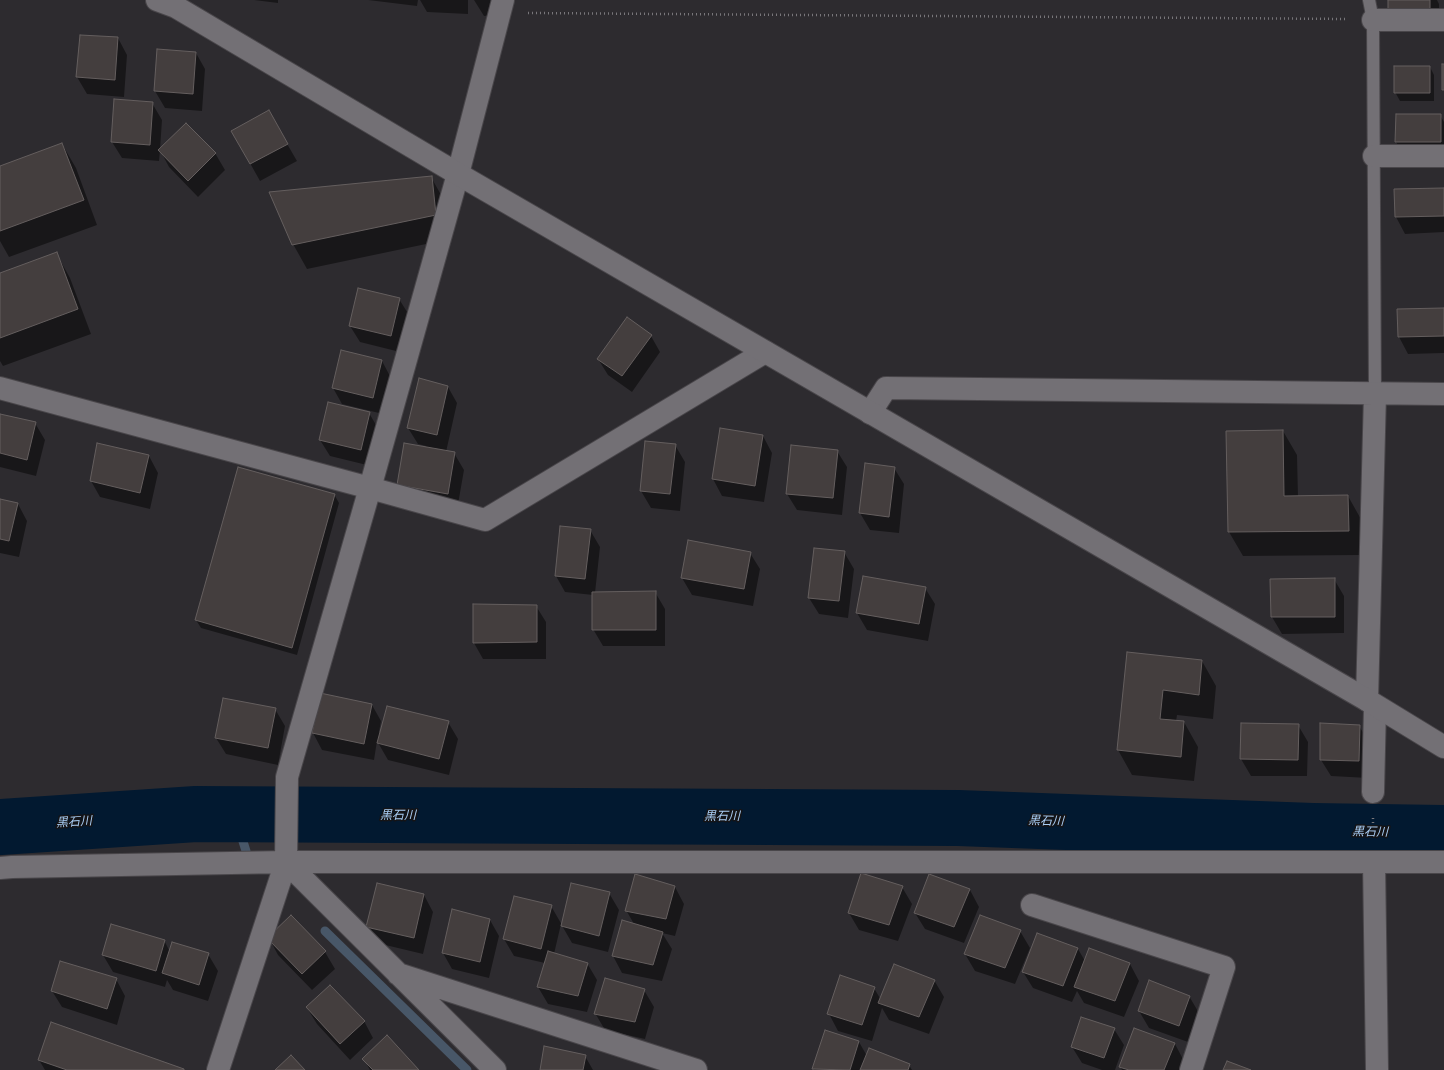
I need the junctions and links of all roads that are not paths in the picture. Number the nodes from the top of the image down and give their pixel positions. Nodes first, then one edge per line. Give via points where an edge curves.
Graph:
1 (157, 0) edge
2 (502, 7) edge
3 (1371, 10) edge
4 (1444, 20) edge
5 (1374, 156) junction
6 (1444, 156) edge
7 (458, 174) junction
8 (765, 352) junction
9 (0, 388) edge
10 (1375, 394) junction
11 (1444, 394) edge
12 (870, 413) junction
13 (370, 488) junction
14 (1371, 703) junction
15 (1444, 747) edge
16 (1373, 792) road end
17 (286, 862) junction
18 (1374, 862) junction
19 (1444, 862) edge
20 (0, 868) edge
21 (1032, 905) dead end
22 (398, 974) junction
23 (218, 1070) edge
24 (495, 1070) edge
25 (696, 1070) edge
26 (1191, 1070) edge
27 (1376, 1070) edge

1 - 7 street via 176,7
2 - 7 street
3 - 4 street
3 - 5 lane
5 - 6 street
5 - 10 lane
7 - 8 street
7 - 13 street
8 - 12 street
8 - 13 street via 485,520
9 - 13 street
10 - 11 street
10 - 12 street via 886,388
10 - 14 street
12 - 14 street
13 - 17 street via 287,777
14 - 15 street
14 - 16 street
17 - 18 street
17 - 20 street
17 - 22 street
17 - 23 street
18 - 19 street
18 - 27 street
21 - 26 street via 1224,967
22 - 24 street
22 - 25 street

